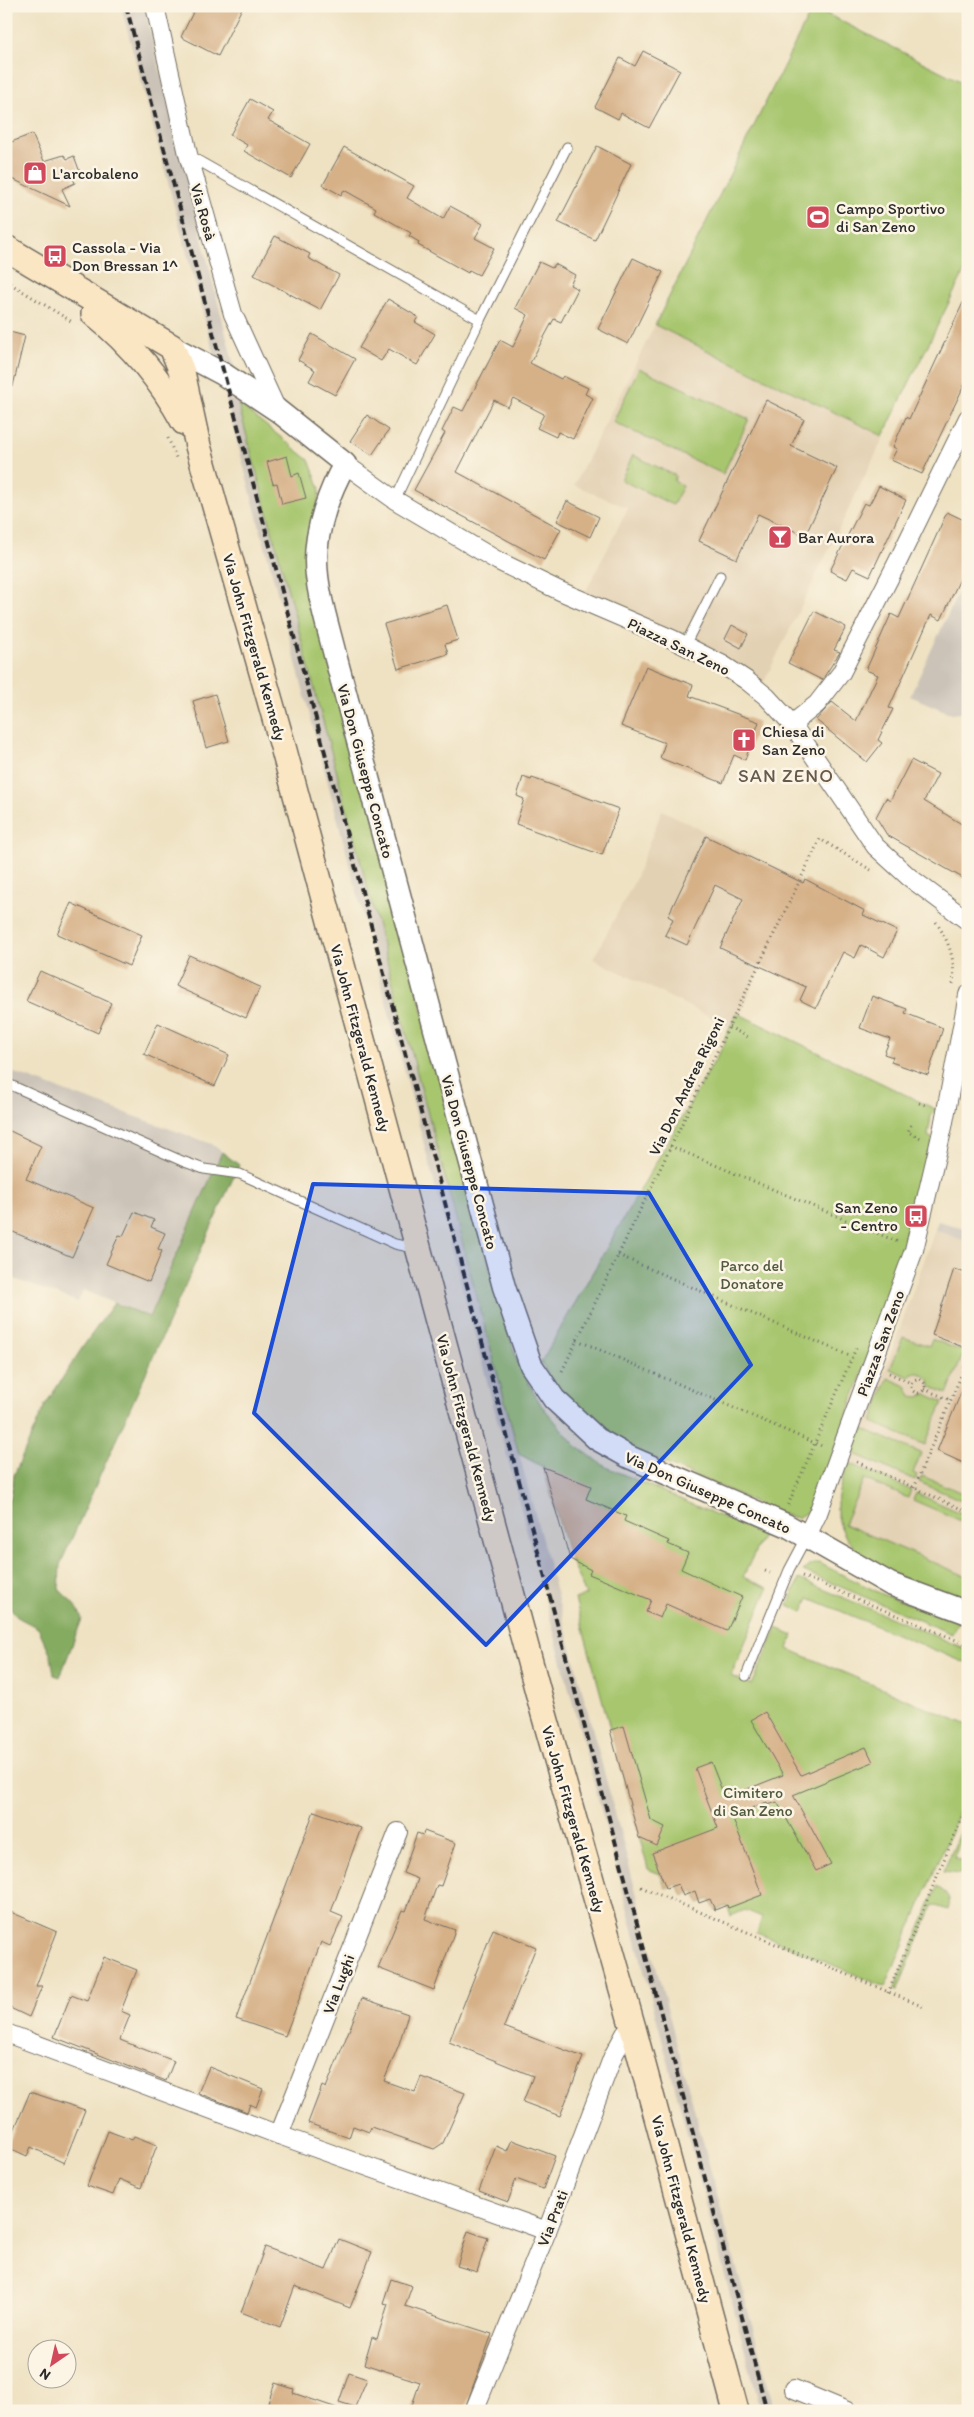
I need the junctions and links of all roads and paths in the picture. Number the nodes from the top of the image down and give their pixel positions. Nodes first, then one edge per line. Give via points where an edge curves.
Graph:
1 (155, 6) edge
2 (567, 147) dead end
3 (188, 154) junction
4 (6, 248) edge
5 (34, 265) junction
6 (6, 281) edge
7 (480, 320) junction
8 (77, 325) dead end
9 (169, 345) junction
10 (148, 367) junction
11 (277, 410) junction
12 (968, 418) edge
13 (168, 437) dead end
14 (198, 446) junction
15 (177, 461) dead end
16 (345, 464) junction
17 (395, 500) junction
18 (720, 576) dead end
19 (685, 645) junction
20 (792, 724) junction
21 (877, 873) dead end
22 (932, 917) dead end
23 (968, 921) edge
24 (960, 994) edge
25 (729, 1028) junction
26 (748, 1037) dead end
27 (6, 1083) edge
28 (932, 1102) dead end
29 (919, 1103) dead end
30 (911, 1125) dead end
31 (908, 1132) dead end
32 (670, 1146) junction
33 (419, 1249) junction
34 (914, 1250) junction
35 (618, 1255) junction
36 (576, 1340) junction
37 (852, 1357) dead end
38 (968, 1359) edge
39 (886, 1372) dead end
40 (561, 1373) dead end
41 (911, 1383) junction
42 (924, 1389) junction
43 (950, 1400) junction
44 (839, 1454) junction
45 (914, 1488) junction
46 (968, 1512) edge
47 (806, 1538) junction
48 (765, 1571) dead end
49 (770, 1573) dead end
50 (968, 1612) edge
51 (746, 1676) dead end
52 (968, 1803) edge
53 (398, 1832) dead end
54 (641, 1886) dead end
55 (888, 1992) junction
56 (924, 2007) dead end
57 (633, 2028) junction
58 (6, 2033) edge
59 (279, 2135) junction
60 (547, 2231) junction
61 (794, 2389) dead end
62 (474, 2411) edge
63 (736, 2411) edge
64 (847, 2411) edge

1 - 3 street, Via Rosà
2 - 7 lane
3 - 7 lane
3 - 11 street, Via Rosà via 233,314
4 - 5 main road
5 - 9 main road
5 - 10 main road, Via John Fitzgerald Kennedy via 105,323
6 - 8 path
7 - 17 lane
9 - 10 main road via 158,347
9 - 11 street via 224,374
9 - 14 main road, Via John Fitzgerald Kennedy via 182,372
10 - 14 main road, Via John Fitzgerald Kennedy via 169,395
11 - 16 street
12 - 20 street via 841,673 817,704
13 - 15 path
14 - 33 main road, Via John Fitzgerald Kennedy
16 - 17 street
16 - 47 street, Via Don Giuseppe Concato via 329,500 319,535 316,570 335,655 504,1287 531,1365 554,1400 597,1439 629,1457 786,1525
17 - 19 street, Piazza San Zeno via 498,561
18 - 19 lane
19 - 20 street, Piazza San Zeno via 751,684
20 - 23 street, Piazza San Zeno via 875,846 909,877
21 - 25 path, Via Don Andrea Rigoni via 820,839
22 - 24 path via 943,932 952,955
24 - 34 street, Piazza San Zeno via 941,1136
25 - 26 path
25 - 32 path, Via Don Andrea Rigoni
27 - 33 lane via 182,1161 204,1169 240,1174 394,1244
28 - 29 path via 929,1106
30 - 31 path
32 - 34 path
32 - 35 path, Via Don Andrea Rigoni
33 - 57 main road, Via John Fitzgerald Kennedy
34 - 44 street, Piazza San Zeno
35 - 36 path, Via Don Andrea Rigoni
35 - 37 path
36 - 40 path, Via Don Andrea Rigoni
36 - 44 path
38 - 43 path
39 - 41 path
41 - 42 path via 921,1380
41 - 42 path via 910,1388 915,1393
42 - 43 path
43 - 45 path
44 - 45 path
44 - 47 street, Piazza San Zeno
45 - 46 path
47 - 50 street, Via Don Giuseppe Concato via 890,1584
47 - 51 lane, Piazza San Zeno via 789,1570
48 - 49 path
52 - 55 path
53 - 59 street, Via Lughi
54 - 55 path
55 - 56 path
57 - 60 street, Via Prati via 625,2034 613,2056
57 - 63 main road, Via John Fitzgerald Kennedy
58 - 59 street
59 - 60 street
60 - 62 street, Via Prati
61 - 64 street

